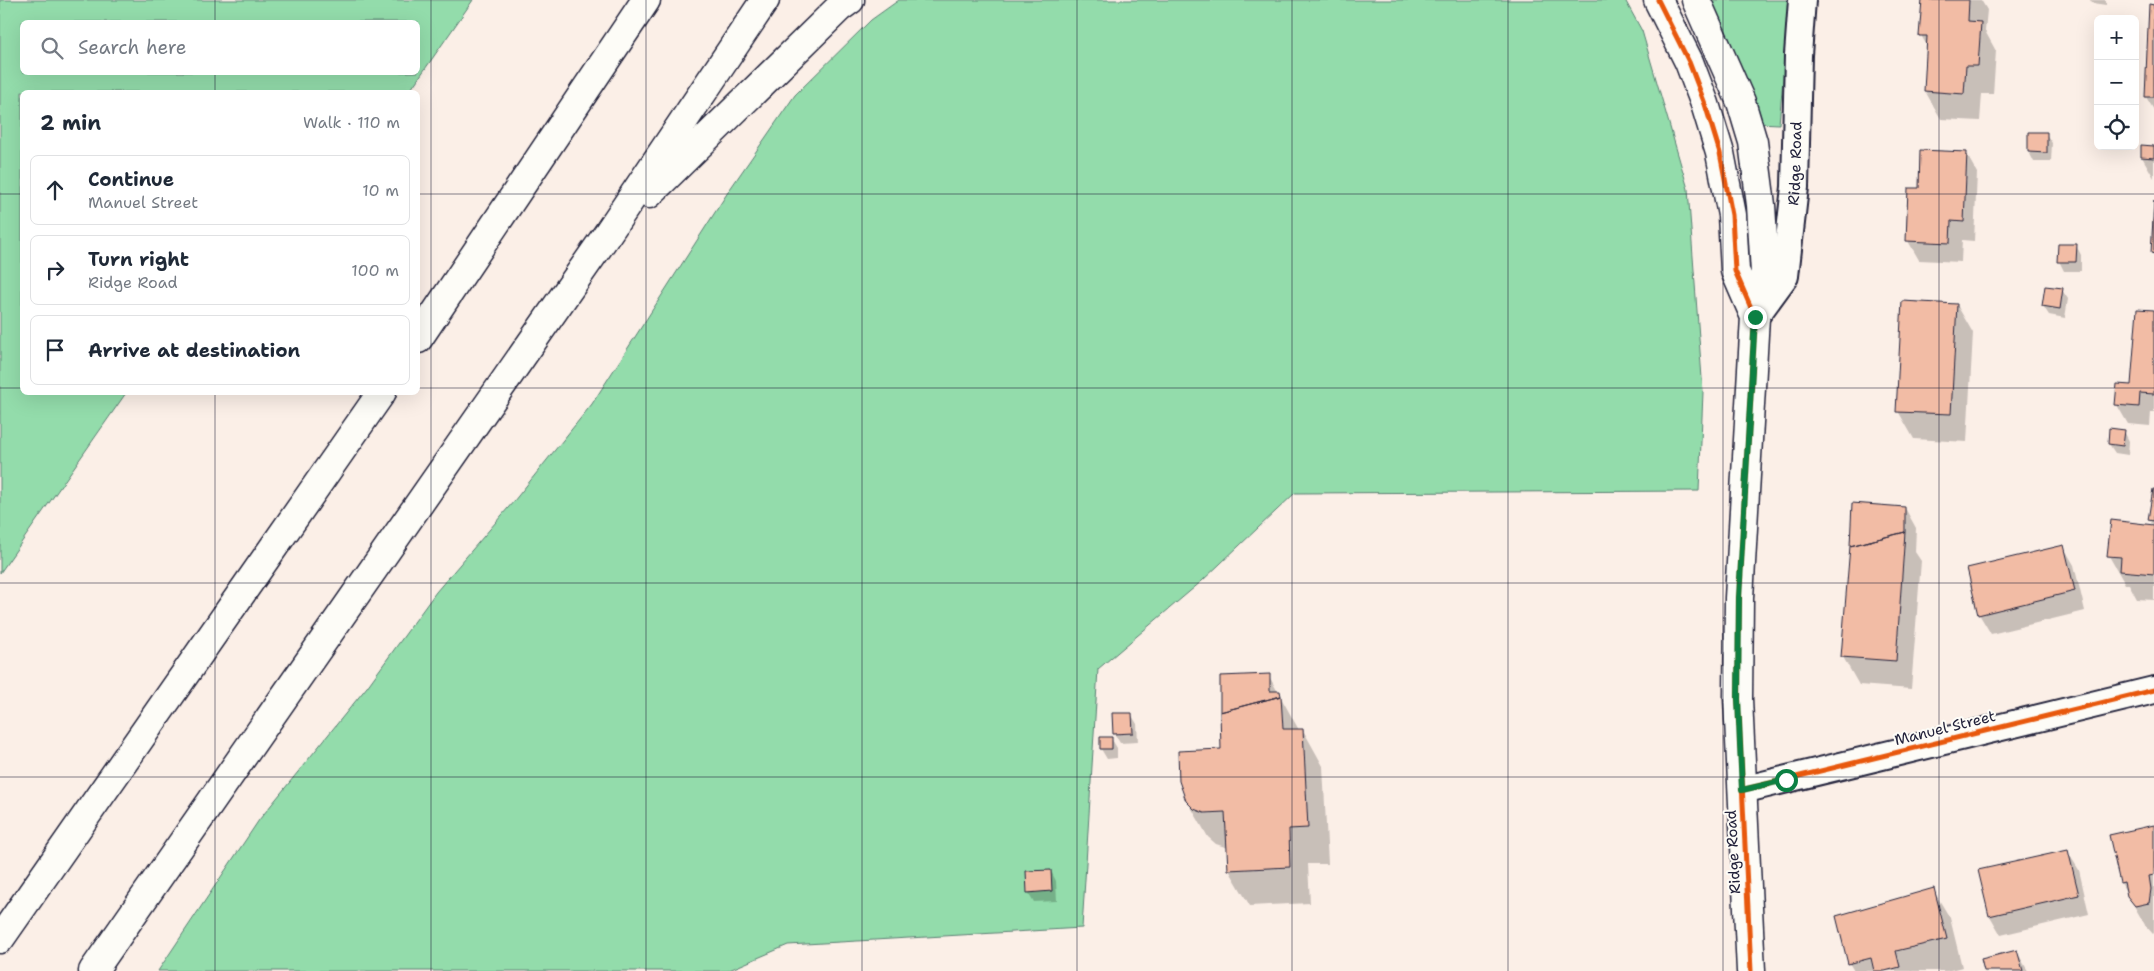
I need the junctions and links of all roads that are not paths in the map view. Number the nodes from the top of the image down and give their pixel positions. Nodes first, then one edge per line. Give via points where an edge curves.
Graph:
1 (646, 0) edge
2 (765, 0) edge
3 (850, 0) edge
4 (1658, 0) edge
5 (1696, 0) edge
6 (1802, 0) edge
7 (608, 233) junction
8 (1755, 317) junction
9 (420, 336) edge
10 (380, 395) edge
11 (2154, 690) edge
12 (1742, 790) junction
13 (0, 939) edge
14 (93, 971) edge
15 (1751, 971) edge

1 - 9 main road
2 - 7 main road
3 - 7 main road
4 - 8 main road, Ridge Road via 1689,62 1720,153 1732,215 1735,270
5 - 8 main road via 1741,102 1753,142 1761,205 1764,274
6 - 8 street, Ridge Road via 1795,187 1785,276
7 - 14 main road
8 - 12 main road, Ridge Road via 1739,598 1738,699
10 - 13 main road
11 - 12 street, Manuel Street
12 - 15 main road, Ridge Road

